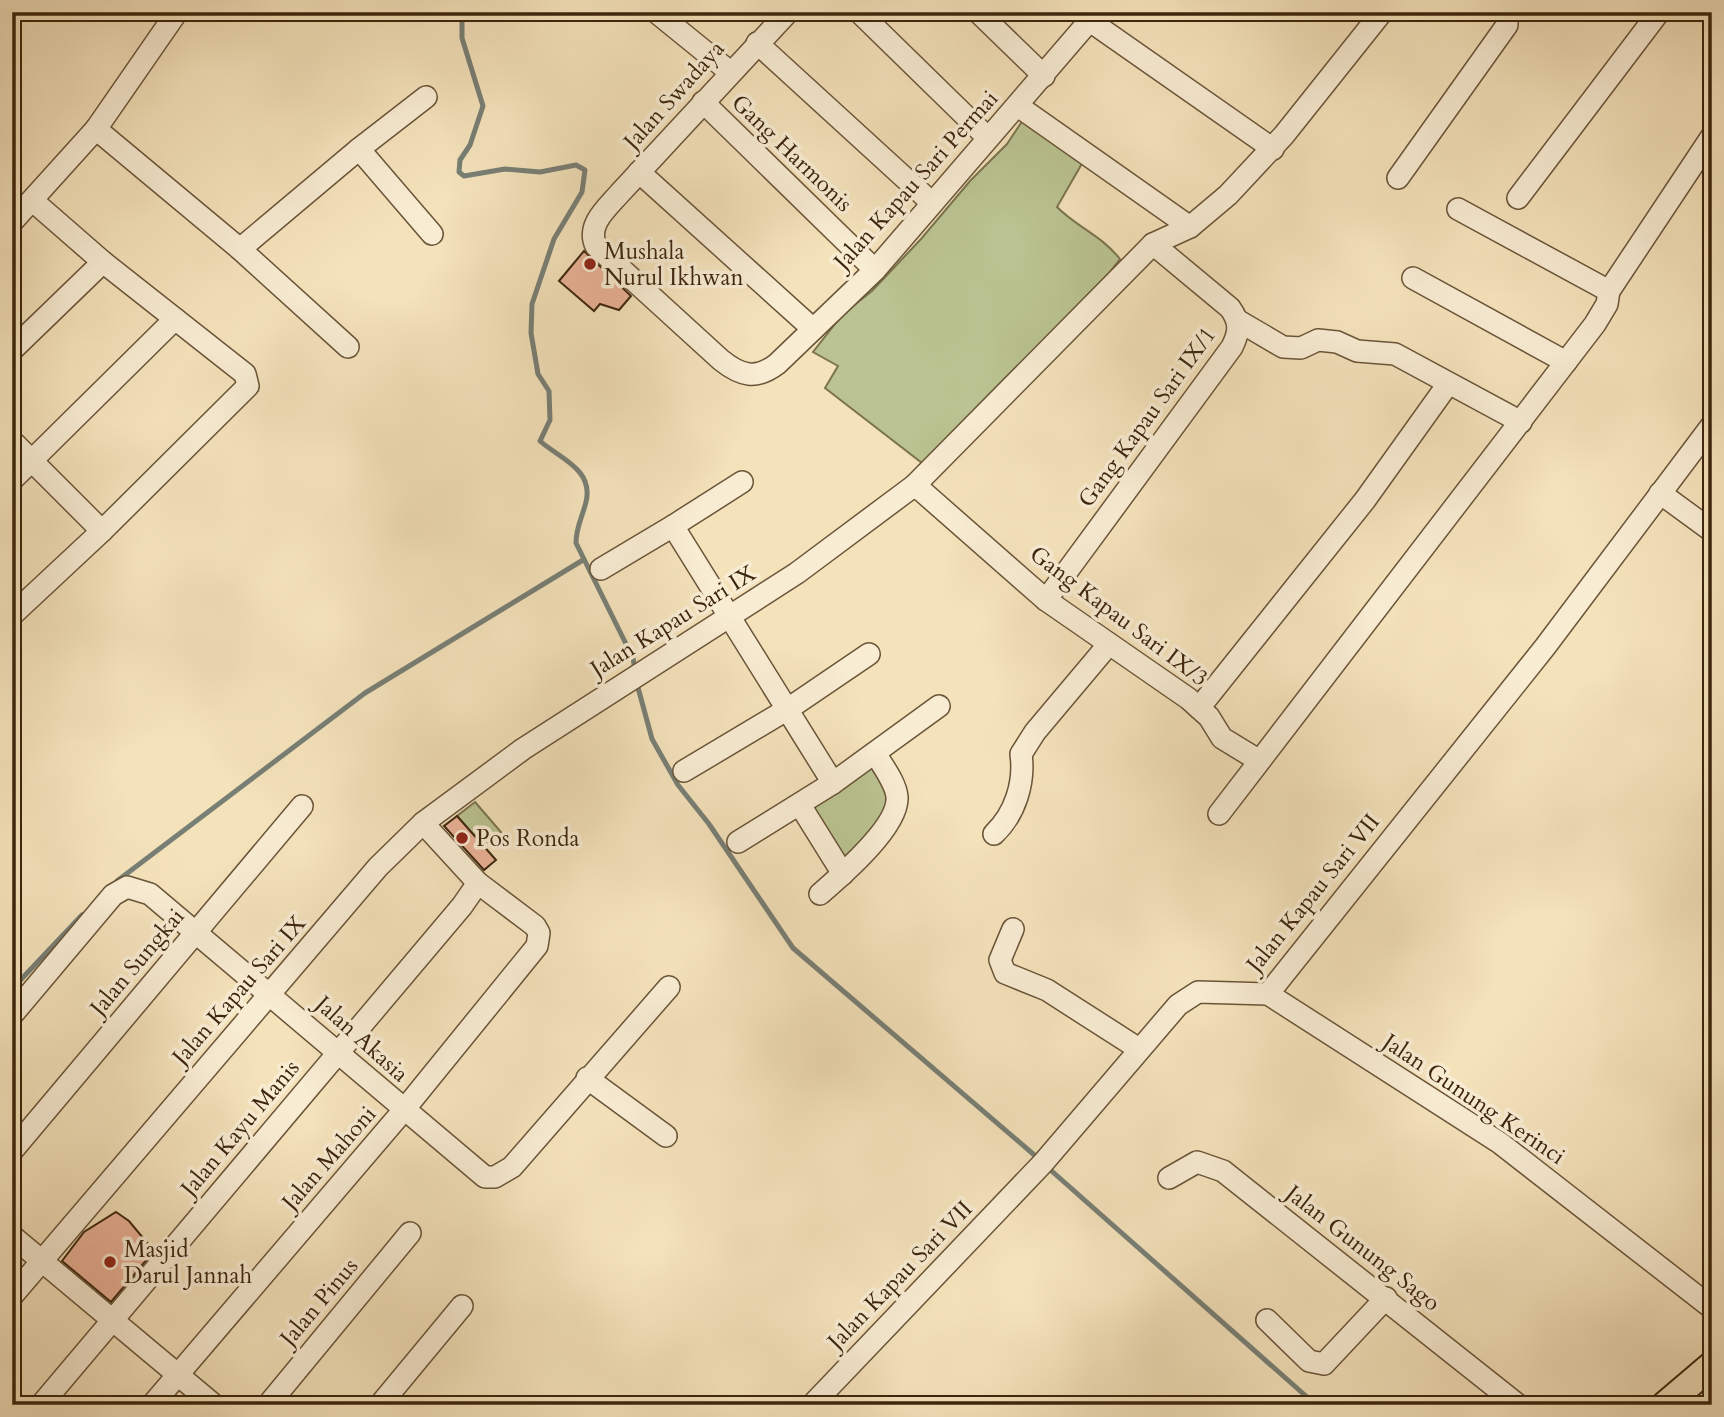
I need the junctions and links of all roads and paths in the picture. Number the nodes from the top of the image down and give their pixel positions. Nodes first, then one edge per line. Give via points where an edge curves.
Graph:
1 (177, 12) edge
2 (656, 12) edge
3 (788, 12) edge
4 (859, 12) edge
5 (978, 12) edge
6 (1382, 12) edge
7 (1507, 12) edge
8 (1659, 12) edge
9 (1094, 17) edge
10 (757, 43) junction
11 (730, 72) junction
12 (1044, 76) junction
13 (426, 97) dead end
14 (703, 102) junction
15 (1018, 106) junction
16 (96, 129) junction
17 (1712, 136) edge
18 (988, 138) junction
19 (359, 149) junction
20 (1273, 149) junction
21 (639, 172) junction
22 (1398, 178) dead end
23 (1518, 198) dead end
24 (33, 201) junction
25 (932, 202) junction
26 (1458, 209) dead end
27 (12, 222) edge
28 (1190, 227) junction
29 (432, 234) dead end
30 (1153, 244) junction
31 (240, 249) junction
32 (103, 262) junction
33 (874, 270) junction
34 (1413, 278) dead end
35 (1609, 291) junction
36 (175, 319) junction
37 (1237, 320) junction
38 (813, 329) junction
39 (348, 347) dead end
40 (12, 350) edge
41 (1566, 362) junction
42 (755, 374) joint
43 (1448, 384) junction
44 (1521, 422) junction
45 (1712, 425) edge
46 (12, 441) edge
47 (31, 461) junction
48 (12, 480) edge
49 (742, 482) dead end
50 (915, 485) junction
51 (1660, 493) junction
52 (673, 526) junction
53 (102, 531) junction
54 (1712, 531) edge
55 (601, 569) dead end
56 (1046, 600) junction
57 (12, 615) edge
58 (729, 619) junction
59 (1109, 644) junction
60 (869, 654) dead end
61 (939, 706) dead end
62 (1199, 708) junction
63 (788, 709) junction
64 (875, 753) junction
65 (1258, 760) junction
66 (684, 771) dead end
67 (833, 783) junction
68 (800, 805) junction
69 (302, 806) dead end
70 (1219, 814) dead end
71 (423, 823) junction
72 (995, 834) dead end
73 (738, 842) dead end
74 (843, 874) junction
75 (478, 883) junction
76 (820, 894) dead end
77 (1013, 929) dead end
78 (197, 931) junction
79 (669, 987) dead end
80 (271, 994) junction
81 (1268, 994) junction
82 (12, 1015) edge
83 (1139, 1049) junction
84 (337, 1053) junction
85 (587, 1078) junction
86 (404, 1111) junction
87 (666, 1136) dead end
88 (12, 1151) edge
89 (1169, 1178) dead end
90 (411, 1233) dead end
91 (12, 1236) edge
92 (40, 1261) junction
93 (12, 1296) edge
94 (1386, 1298) junction
95 (463, 1306) dead end
96 (1712, 1308) edge
97 (114, 1319) junction
98 (1267, 1320) dead end
99 (1712, 1365) edge
100 (178, 1375) junction
101 (1669, 1403) edge
102 (41, 1405) edge
103 (152, 1405) edge
104 (214, 1405) edge
105 (268, 1405) edge
106 (380, 1405) edge
107 (812, 1405) edge
108 (1518, 1405) edge

1 - 16 street
2 - 11 street
3 - 10 street, Jalan Swadaya
4 - 18 street
5 - 12 street
6 - 20 street, Jalan Kapau Sari IX
7 - 22 street via 1507,25
8 - 23 street
9 - 12 street, Jalan Kapau Sari Permai
9 - 20 street
10 - 11 street, Jalan Swadaya
10 - 25 street
11 - 14 street, Jalan Swadaya
12 - 15 street, Jalan Kapau Sari Permai
13 - 19 street
14 - 21 street, Jalan Swadaya
14 - 33 street, Gang Harmonis
15 - 18 street, Jalan Kapau Sari Permai
15 - 28 street
16 - 24 street
16 - 31 street
17 - 35 street
18 - 25 street, Jalan Kapau Sari Permai
19 - 29 street
19 - 31 street
20 - 28 street, Jalan Kapau Sari IX
21 - 38 street
21 - 42 street, Jalan Swadaya via 594,227 596,246 722,360
24 - 27 street
24 - 32 street
25 - 33 street, Jalan Kapau Sari Permai
26 - 35 street
28 - 30 street, Jalan Kapau Sari IX
30 - 37 street, Gang Kapau Sari IX/1 via 1210,290
30 - 50 street, Jalan Kapau Sari IX
31 - 39 street
32 - 36 street
32 - 40 street
33 - 38 street, Jalan Kapau Sari Permai
34 - 41 street
35 - 41 street via 1595,324
36 - 47 street
36 - 53 street via 245,374 248,386
37 - 43 street via 1283,347 1301,348 1318,340 1357,351 1395,354
37 - 56 street, Gang Kapau Sari IX/1 via 1238,335 1232,347
38 - 42 street, Jalan Kapau Sari Permai
41 - 44 street
43 - 44 street
43 - 62 street via 1365,500
44 - 65 street
45 - 51 street, Jalan Kapau Sari VII
46 - 47 street
47 - 48 street
47 - 53 street
49 - 52 street
50 - 56 street, Gang Kapau Sari IX/3
50 - 58 street, Jalan Kapau Sari IX
51 - 54 street
51 - 81 street, Jalan Kapau Sari VII via 1545,647
52 - 55 street
52 - 58 street
53 - 57 street
56 - 59 street, Gang Kapau Sari IX/3
58 - 63 street
58 - 71 street, Jalan Kapau Sari IX via 523,749
59 - 62 street, Gang Kapau Sari IX/3
59 - 72 street via 1021,754 1016,802
60 - 63 street
61 - 64 street
62 - 65 street, Gang Kapau Sari IX/3 via 1222,738
63 - 66 street
63 - 67 street
64 - 67 street
64 - 74 street via 897,793 895,813
65 - 70 street
67 - 68 street
68 - 73 street
68 - 74 street
69 - 78 street, Jalan Sungkai
71 - 75 street, Jalan Mahoni
71 - 80 street, Jalan Kapau Sari IX via 378,867
74 - 76 street
75 - 84 street, Jalan Kayu Manis
75 - 86 street, Jalan Mahoni via 535,926 537,946
77 - 83 street via 1000,960 1005,973 1047,990
78 - 80 street, Jalan Akasia
78 - 82 street, Jalan Akasia via 143,889 127,887
78 - 88 street, Jalan Sungkai
79 - 85 street, Jalan Akasia
80 - 84 street, Jalan Akasia
80 - 92 street, Jalan Kapau Sari IX
81 - 83 street, Jalan Kapau Sari VII via 1209,991 1189,995
81 - 96 street, Jalan Gunung Kerinci via 1500,1143
83 - 107 street, Jalan Kapau Sari VII via 1043,1163
84 - 86 street, Jalan Akasia
84 - 97 street, Jalan Kayu Manis
85 - 86 street, Jalan Akasia via 512,1167 495,1177 477,1173
85 - 87 street
86 - 100 street, Jalan Mahoni
89 - 94 street, Jalan Gunung Sago via 1190,1164 1212,1164
90 - 105 street, Jalan Pinus
91 - 92 street
92 - 93 street, Jalan Kapau Sari IX
92 - 97 street
94 - 98 street via 1324,1364 1309,1361
94 - 108 street, Jalan Gunung Sago
95 - 106 street
97 - 100 street
97 - 102 street, Jalan Kayu Manis
99 - 101 main road
100 - 103 street, Jalan Mahoni
100 - 104 street

